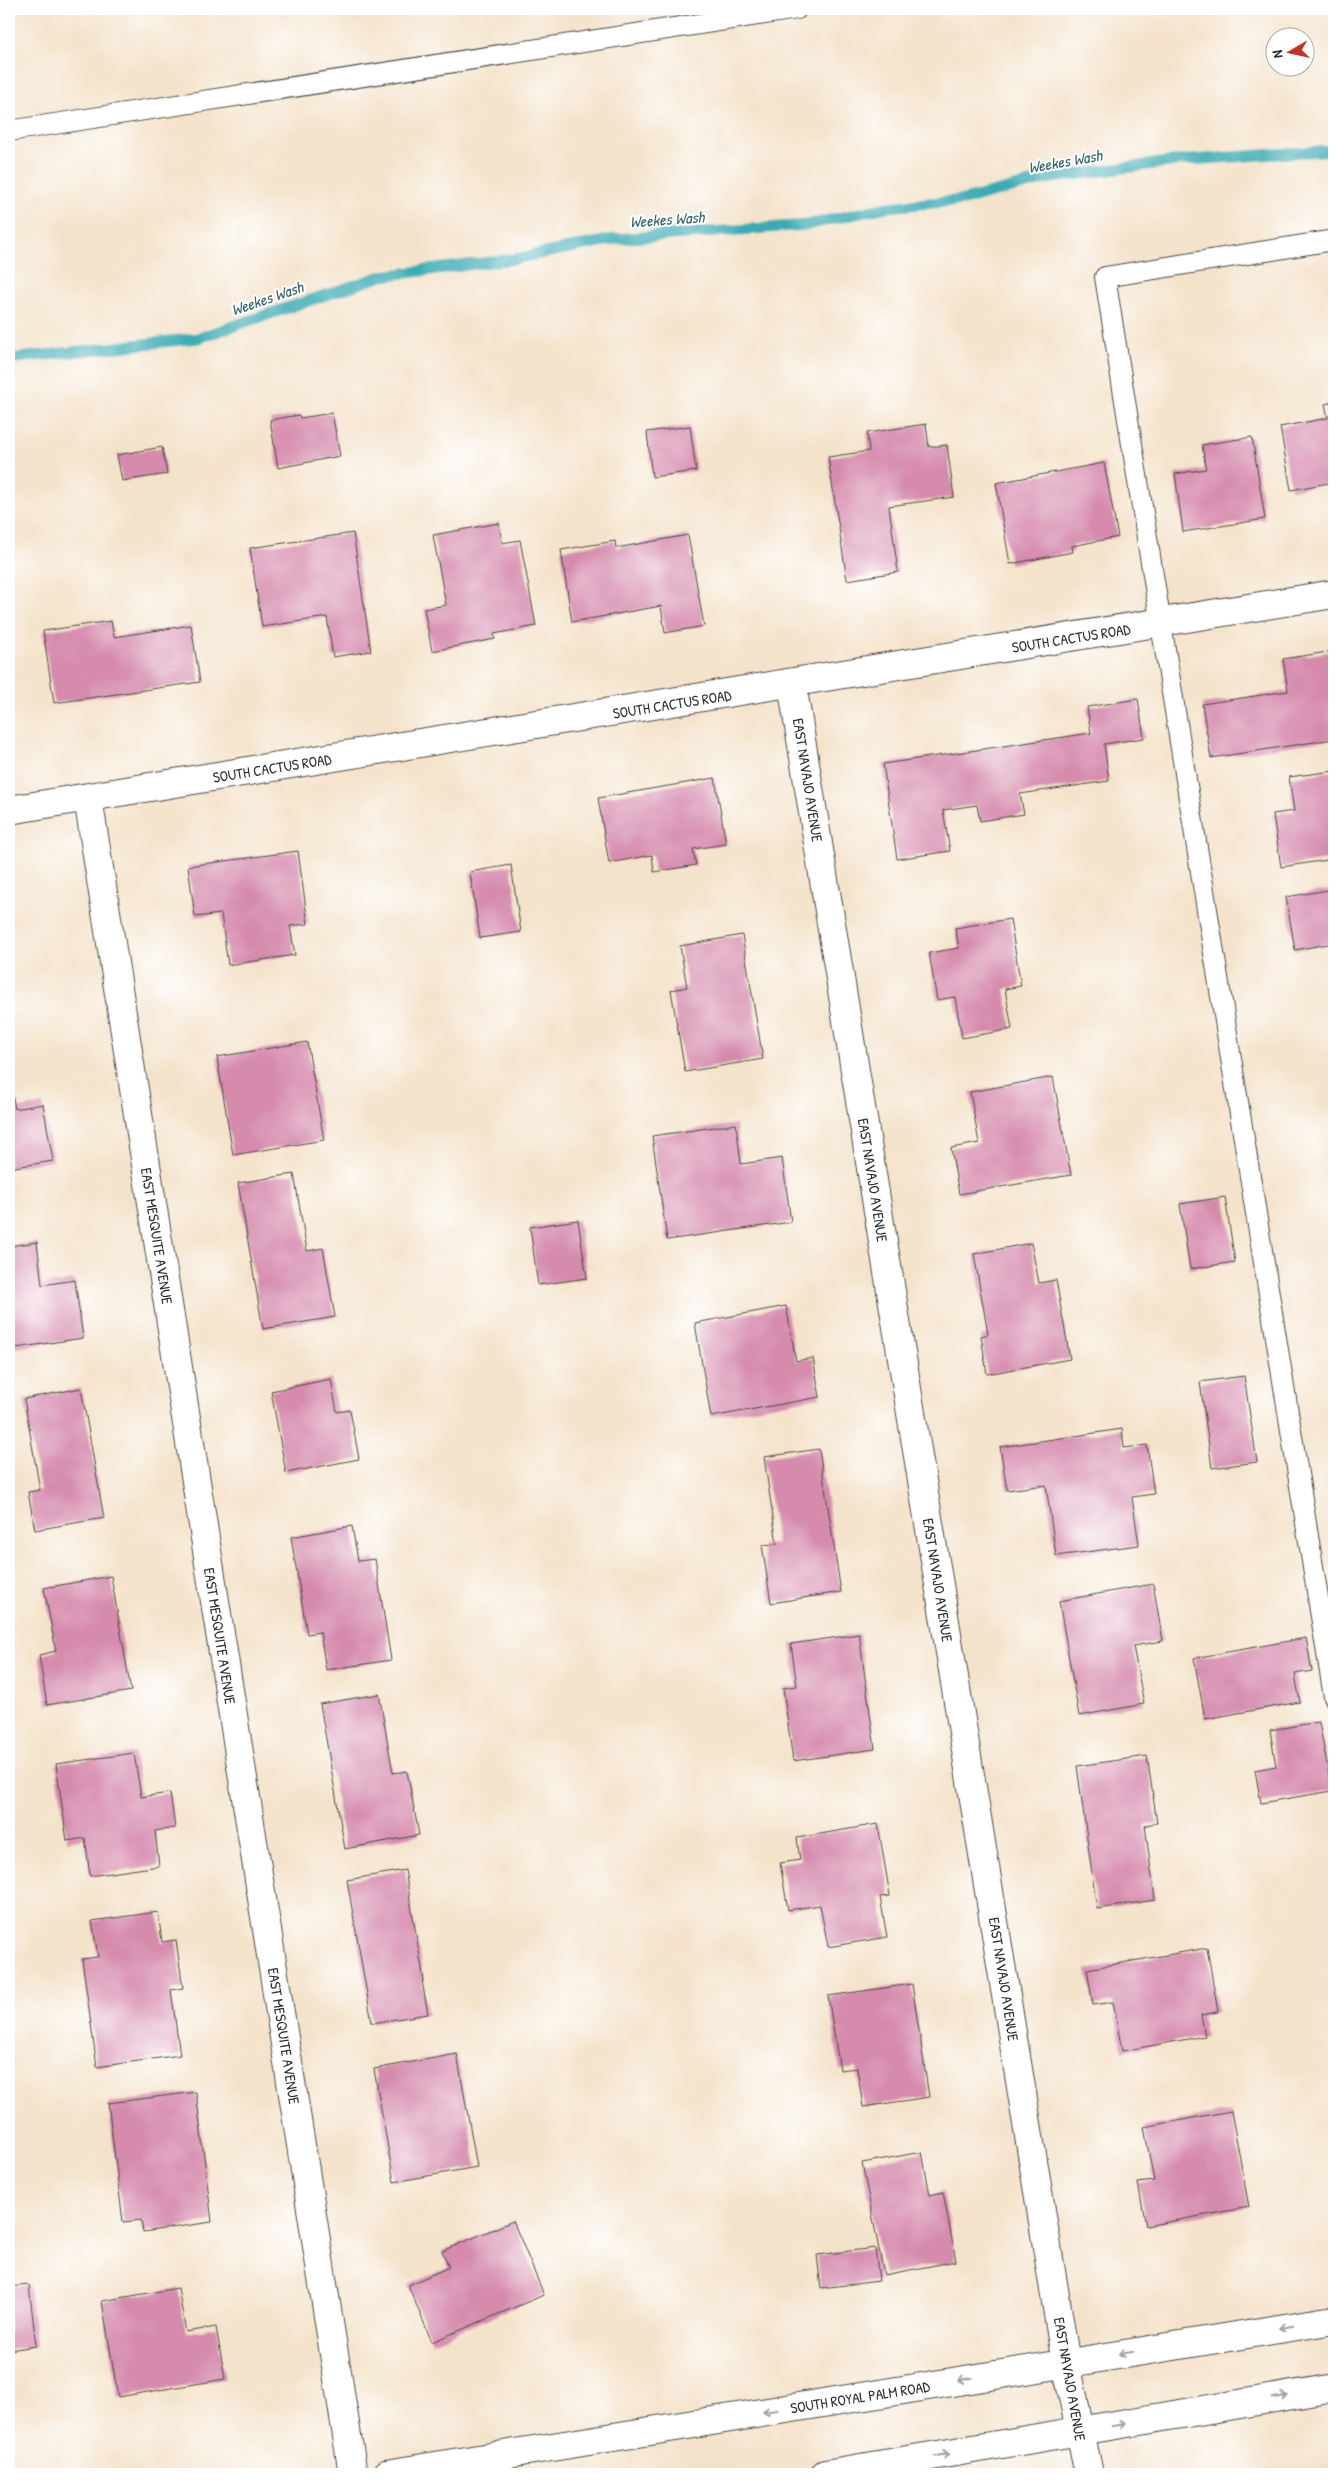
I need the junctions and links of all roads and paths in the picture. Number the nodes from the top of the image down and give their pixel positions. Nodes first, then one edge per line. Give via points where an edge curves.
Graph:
1 (797, 9) edge
2 (9, 132) edge
3 (1334, 240) edge
4 (1334, 594) edge
5 (1161, 623) junction
6 (792, 684) junction
7 (88, 798) junction
8 (9, 810) edge
9 (1334, 1697) edge
10 (1334, 2320) edge
11 (1066, 2363) junction
12 (1334, 2388) edge
13 (1079, 2432) junction
14 (837, 2473) edge
15 (353, 2474) edge
16 (386, 2474) edge
17 (1089, 2474) edge

1 - 2 lane
3 - 5 lane via 1105,277
4 - 5 street, SOUTH CACTUS ROAD
5 - 6 street, SOUTH CACTUS ROAD
5 - 9 lane
6 - 7 street, SOUTH CACTUS ROAD
6 - 11 street, EAST NAVAJO AVENUE
7 - 8 street, SOUTH CACTUS ROAD
7 - 15 street, EAST MESQUITE AVENUE
10 -> 11 street, SOUTH ROYAL PALM ROAD
11 - 13 street, EAST NAVAJO AVENUE
11 -> 16 street, SOUTH ROYAL PALM ROAD
13 -> 12 street
14 -> 13 street
13 - 17 street, EAST NAVAJO AVENUE

